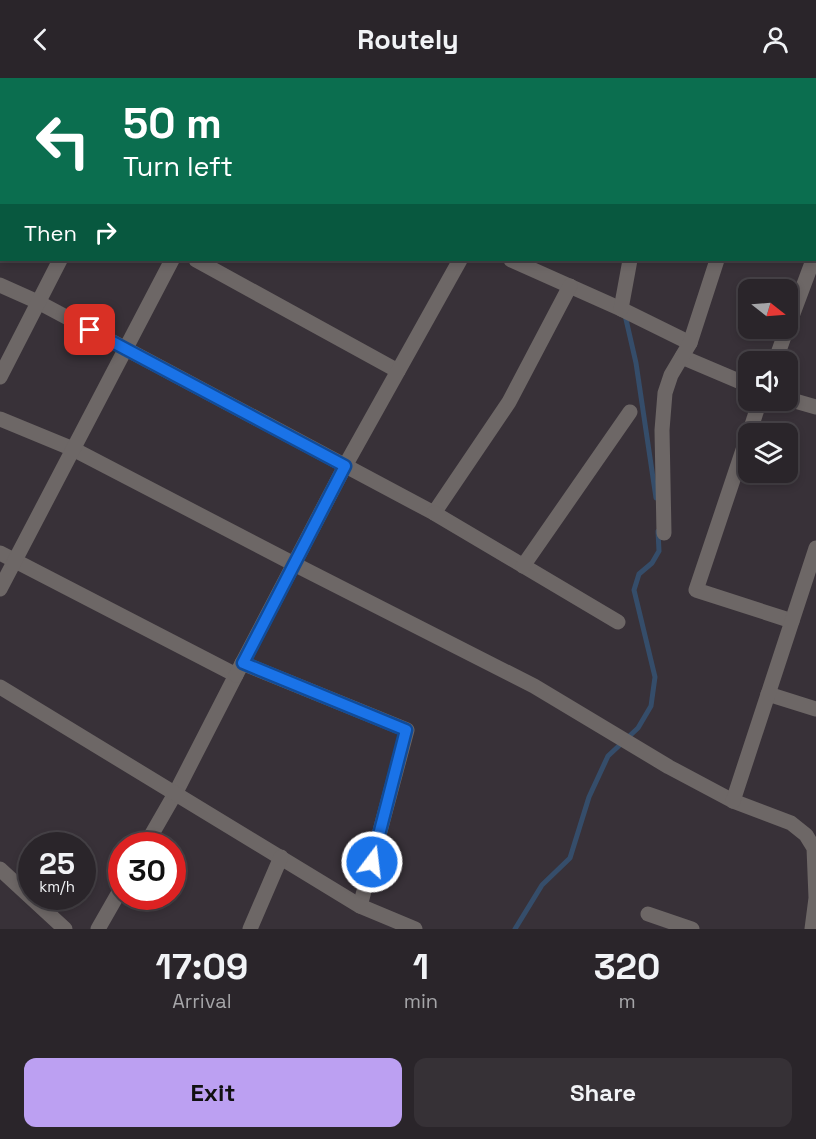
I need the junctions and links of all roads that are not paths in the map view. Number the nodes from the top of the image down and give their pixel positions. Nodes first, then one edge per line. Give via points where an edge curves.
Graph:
1 (59, 261) edge
2 (171, 261) edge
3 (198, 261) edge
4 (459, 261) edge
5 (513, 261) edge
6 (630, 261) edge
7 (717, 261) edge
8 (812, 261) edge
9 (0, 285) edge
10 (570, 286) junction
11 (798, 298) edge
12 (38, 302) junction
13 (621, 309) junction
14 (125, 349) junction
15 (686, 350) junction
16 (398, 371) junction
17 (0, 377) edge
18 (738, 379) edge
19 (798, 402) edge
20 (816, 407) edge
21 (630, 412) dead end
22 (0, 418) edge
23 (73, 449) junction
24 (345, 466) junction
25 (738, 466) edge
26 (434, 513) junction
27 (664, 533) dead end
28 (816, 548) edge
29 (0, 553) edge
30 (16, 560) junction
31 (294, 564) junction
32 (523, 566) junction
33 (0, 590) edge
34 (792, 621) junction
35 (618, 622) dead end
36 (240, 669) junction
37 (0, 687) edge
38 (768, 694) junction
39 (816, 709) edge
40 (176, 792) junction
41 (733, 801) junction
42 (153, 832) edge
43 (281, 857) junction
44 (0, 868) edge
45 (360, 906) junction
46 (109, 910) edge
47 (648, 914) dead end
48 (65, 929) edge
49 (98, 929) edge
50 (250, 929) edge
51 (415, 929) edge
52 (692, 929) edge
53 (812, 929) edge

1 - 12 street
2 - 14 street
3 - 16 street
4 - 16 street
5 - 10 street
6 - 13 street
7 - 15 street
8 - 11 street
9 - 12 street
10 - 13 street
10 - 26 street via 509,402
12 - 14 street
12 - 17 street
13 - 15 street
14 - 23 street
14 - 24 street
15 - 18 street
15 - 27 street via 670,375 665,393
16 - 24 street
19 - 20 street
21 - 32 street
22 - 23 street
23 - 30 street
23 - 31 street
24 - 26 street
24 - 31 street
25 - 34 street via 696,590
26 - 32 street
28 - 34 street
29 - 30 street
30 - 33 street
30 - 36 street
31 - 36 street
31 - 41 street via 534,686
32 - 35 street
34 - 38 street
36 - 40 street
36 - 45 street via 406,730
37 - 40 street
38 - 39 street
38 - 41 street
40 - 42 street
40 - 43 street
41 - 53 street via 791,822 806,835 814,848 816,898
43 - 45 street
43 - 50 street
44 - 48 street
45 - 51 street
46 - 49 street
47 - 52 street

